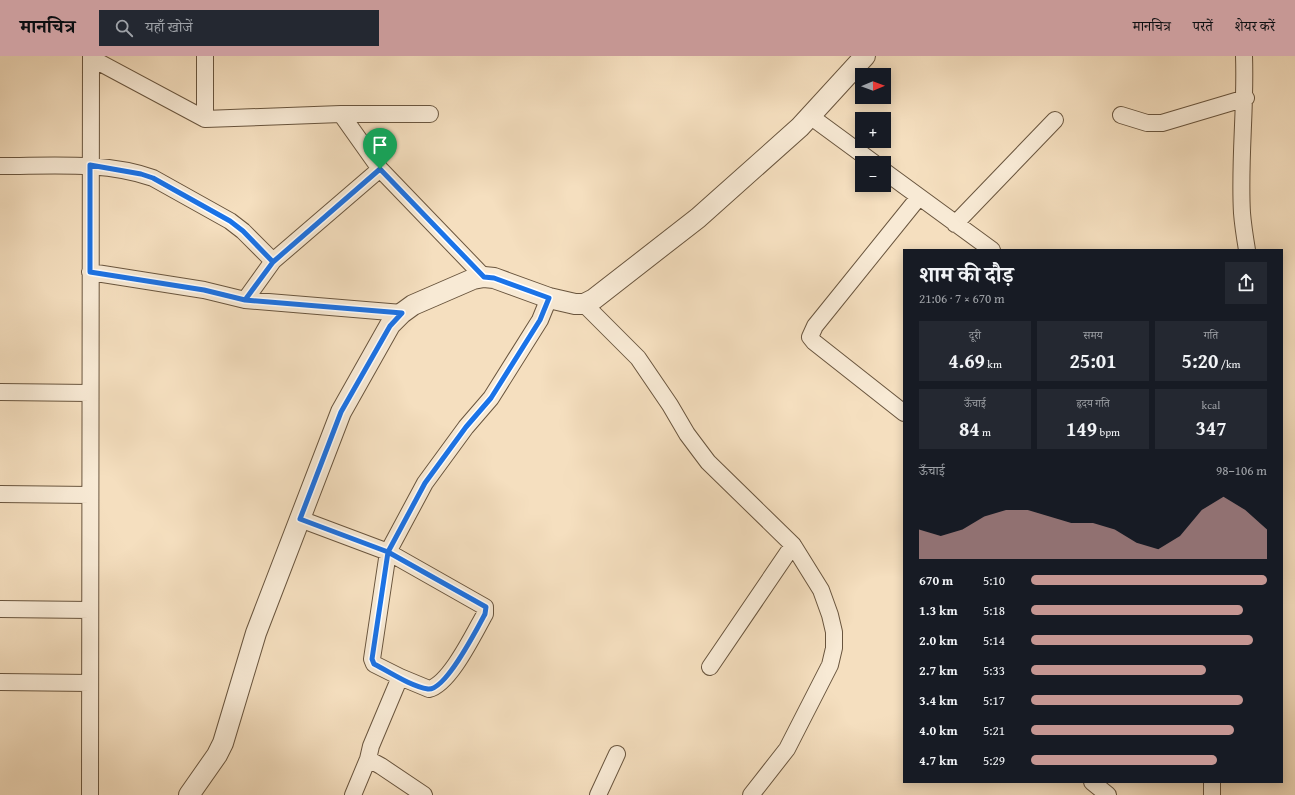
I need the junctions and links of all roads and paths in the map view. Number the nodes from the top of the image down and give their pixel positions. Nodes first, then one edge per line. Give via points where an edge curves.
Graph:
1 (205, 56) edge
2 (865, 56) edge
3 (1244, 56) edge
4 (91, 57) edge
5 (1246, 98) junction
6 (341, 114) junction
7 (430, 114) dead end
8 (1121, 115) dead end
9 (810, 116) junction
10 (205, 119) junction
11 (1055, 120) dead end
12 (864, 156) edge
13 (90, 165) junction
14 (0, 166) edge
15 (380, 169) junction
16 (891, 176) edge
17 (919, 196) junction
18 (955, 224) junction
19 (991, 249) edge
20 (1247, 249) edge
21 (273, 262) junction
22 (90, 272) junction
23 (484, 277) junction
24 (549, 298) junction
25 (245, 300) junction
26 (584, 304) junction
27 (402, 313) junction
28 (0, 392) edge
29 (90, 393) junction
30 (903, 412) edge
31 (0, 494) edge
32 (90, 495) junction
33 (300, 519) junction
34 (793, 545) junction
35 (388, 552) junction
36 (0, 609) edge
37 (90, 610) junction
38 (710, 667) dead end
39 (400, 677) junction
40 (0, 682) edge
41 (90, 683) junction
42 (617, 754) dead end
43 (368, 759) junction
44 (1093, 783) edge
45 (1212, 783) edge
46 (90, 795) edge
47 (189, 795) edge
48 (353, 795) edge
49 (424, 795) edge
50 (598, 795) edge
51 (751, 795) edge
52 (1108, 795) edge
53 (1212, 795) edge

1 - 10 street
2 - 9 street
3 - 5 street
4 - 10 street
4 - 13 street
5 - 8 street via 1162,124 1147,123
5 - 20 street via 1241,194
6 - 7 street
6 - 10 street
6 - 15 street
9 - 12 street
9 - 26 street via 698,218 594,299
11 - 18 street
13 - 14 street
13 - 21 street via 153,178 230,221
13 - 22 street
15 - 21 street
15 - 23 street
16 - 17 street
17 - 18 street
17 - 30 street via 815,326 810,337
18 - 19 street
21 - 25 street
22 - 25 street via 204,290
22 - 29 street
23 - 24 street via 494,278
23 - 27 street via 414,305
24 - 26 street
24 - 35 street via 540,320 491,398 425,483
25 - 27 street
26 - 34 street via 638,358 708,462
27 - 33 street via 390,326 341,412
28 - 29 street
29 - 32 street
31 - 32 street
32 - 37 street
33 - 35 street
33 - 47 street via 256,633 223,743
34 - 38 street
34 - 51 street via 821,590 833,626 834,648 830,665 787,749
35 - 39 street via 372,659 374,664
35 - 39 street via 483,604 486,610 455,667 436,686 429,689
36 - 37 street
37 - 41 street
39 - 43 street
40 - 41 street
41 - 46 street
42 - 50 street
43 - 48 street
43 - 49 street
44 - 52 street
45 - 53 street

